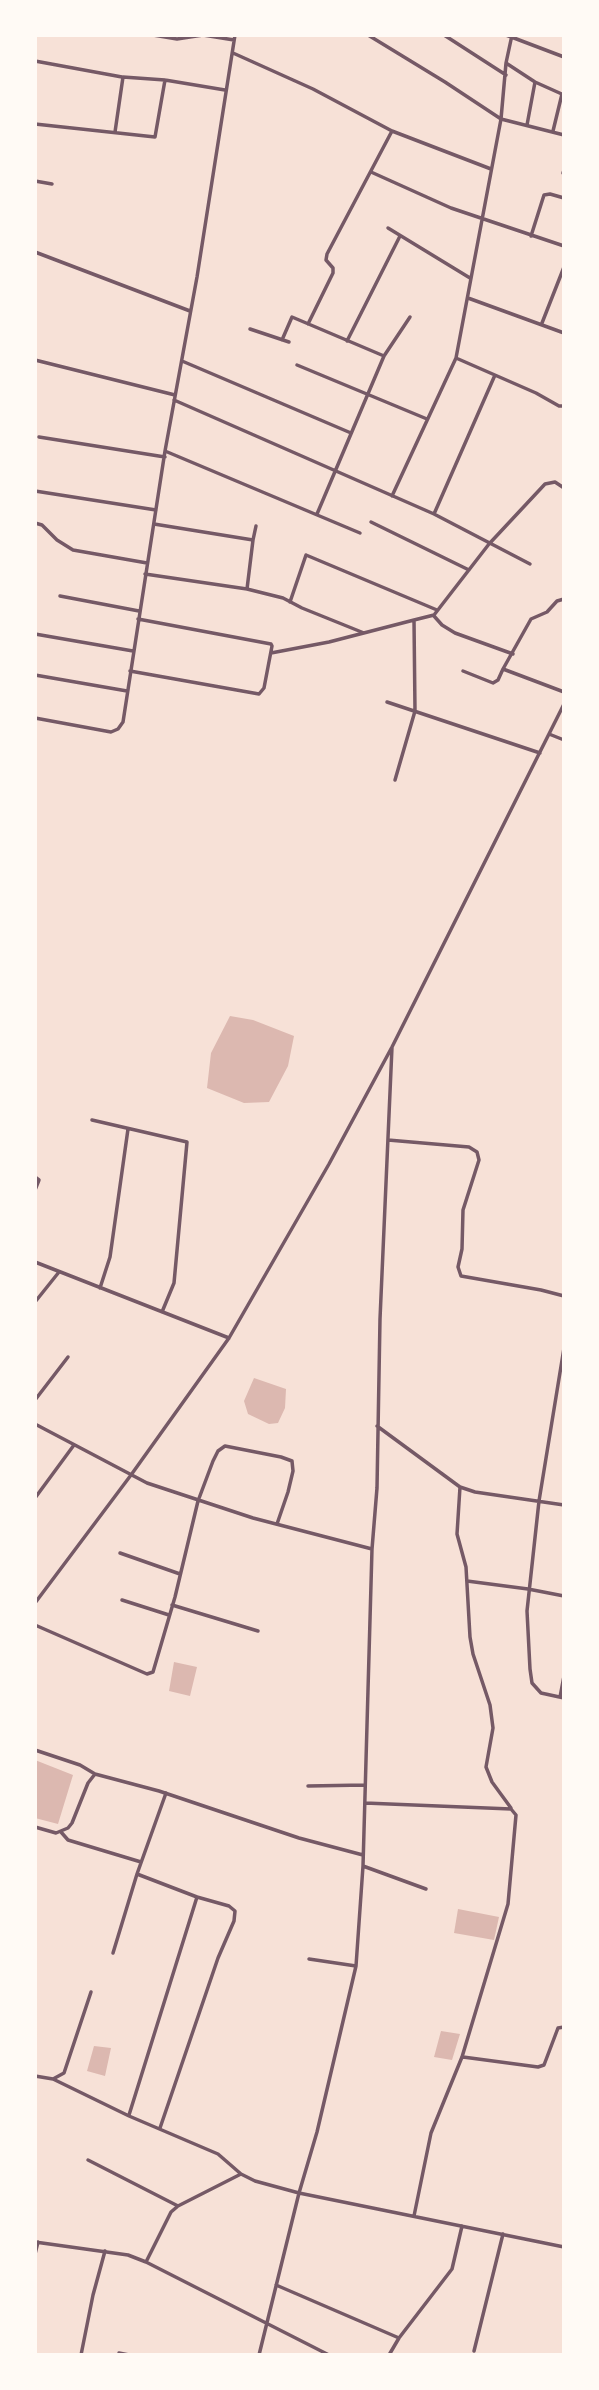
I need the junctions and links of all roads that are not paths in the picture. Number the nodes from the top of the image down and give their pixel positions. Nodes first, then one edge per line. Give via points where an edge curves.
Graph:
1 (153, 35) edge
2 (368, 35) edge
3 (444, 35) edge
4 (506, 35) edge
5 (512, 36) edge
6 (235, 38) edge
7 (233, 53) junction
8 (564, 57) edge
9 (35, 61) edge
10 (506, 63) junction
11 (506, 75) junction
12 (123, 77) junction
13 (166, 80) junction
14 (535, 82) junction
15 (225, 90) junction
16 (563, 94) edge
17 (502, 119) junction
18 (35, 124) edge
19 (527, 125) junction
20 (393, 131) junction
21 (553, 131) junction
22 (115, 132) junction
23 (564, 135) edge
24 (491, 169) junction
25 (371, 172) junction
26 (35, 181) edge
27 (52, 184) dead end
28 (564, 198) edge
29 (483, 218) junction
30 (388, 228) dead end
31 (400, 236) junction
32 (531, 236) junction
33 (564, 246) edge
34 (35, 253) edge
35 (564, 267) edge
36 (470, 278) junction
37 (468, 299) junction
38 (191, 312) junction
39 (410, 317) dead end
40 (308, 324) junction
41 (541, 324) junction
42 (250, 328) dead end
43 (564, 333) edge
44 (282, 340) junction
45 (347, 341) junction
46 (289, 342) dead end
47 (384, 356) junction
48 (456, 358) junction
49 (35, 360) edge
50 (183, 361) junction
51 (297, 365) dead end
52 (495, 374) junction
53 (368, 394) junction
54 (174, 397) junction
55 (564, 406) edge
56 (427, 419) junction
57 (351, 433) junction
58 (39, 437) dead end
59 (165, 451) junction
60 (164, 457) junction
61 (335, 471) junction
62 (564, 488) edge
63 (35, 491) edge
64 (392, 496) junction
65 (156, 510) junction
66 (317, 513) junction
67 (434, 514) junction
68 (371, 522) dead end
69 (35, 523) edge
70 (153, 524) junction
71 (256, 526) dead end
72 (359, 533) dead end
73 (253, 540) junction
74 (489, 544) junction
75 (147, 563) junction
76 (530, 564) dead end
77 (468, 570) junction
78 (145, 574) junction
79 (247, 589) junction
80 (60, 596) dead end
81 (564, 599) edge
82 (290, 602) junction
83 (139, 611) junction
84 (435, 613) junction
85 (138, 620) junction
86 (414, 620) junction
87 (364, 633) junction
88 (35, 634) edge
89 (133, 651) junction
90 (271, 653) junction
91 (513, 654) junction
92 (503, 669) junction
93 (130, 671) junction
94 (463, 671) dead end
95 (35, 676) edge
96 (127, 691) junction
97 (564, 692) edge
98 (387, 702) dead end
99 (564, 704) edge
100 (415, 711) junction
101 (35, 718) edge
102 (550, 734) junction
103 (564, 740) edge
104 (540, 752) junction
105 (394, 780) dead end
106 (392, 1047) junction
107 (92, 1120) dead end
108 (128, 1129) junction
109 (388, 1140) junction
110 (35, 1178) edge
111 (35, 1191) edge
112 (35, 1262) edge
113 (59, 1272) junction
114 (100, 1287) junction
115 (564, 1296) edge
116 (35, 1301) edge
117 (162, 1312) junction
118 (229, 1338) junction
119 (564, 1348) edge
120 (68, 1357) dead end
121 (35, 1400) edge
122 (35, 1424) edge
123 (377, 1426) junction
124 (74, 1445) junction
125 (131, 1475) junction
126 (460, 1487) junction
127 (35, 1498) edge
128 (539, 1501) junction
129 (198, 1502) junction
130 (564, 1505) edge
131 (278, 1524) junction
132 (372, 1549) junction
133 (120, 1553) dead end
134 (180, 1574) junction
135 (467, 1581) junction
136 (528, 1589) junction
137 (564, 1596) edge
138 (122, 1600) dead end
139 (35, 1603) edge
140 (172, 1605) junction
141 (169, 1615) junction
142 (35, 1625) edge
143 (258, 1631) dead end
144 (564, 1676) edge
145 (562, 1697) edge
146 (35, 1749) edge
147 (95, 1774) junction
148 (365, 1785) junction
149 (307, 1786) dead end
150 (166, 1793) junction
151 (365, 1803) junction
152 (511, 1809) junction
153 (35, 1827) edge
154 (61, 1832) junction
155 (363, 1854) junction
156 (141, 1861) junction
157 (363, 1866) junction
158 (137, 1874) junction
159 (426, 1889) dead end
160 (197, 1897) junction
161 (113, 1952) dead end
162 (309, 1959) dead end
163 (356, 1966) junction
164 (91, 1992) dead end
165 (564, 2027) edge
166 (463, 2057) junction
167 (35, 2076) edge
168 (53, 2078) junction
169 (129, 2116) junction
170 (160, 2128) junction
171 (88, 2160) dead end
172 (241, 2174) junction
173 (299, 2193) junction
174 (178, 2206) junction
175 (414, 2216) junction
176 (462, 2226) junction
177 (503, 2234) junction
178 (37, 2242) edge
179 (564, 2247) edge
180 (105, 2251) junction
181 (35, 2254) edge
182 (146, 2262) junction
183 (276, 2285) junction
184 (267, 2322) junction
185 (400, 2338) junction
186 (474, 2351) dead end
187 (119, 2353) dead end
188 (81, 2355) edge
189 (129, 2355) edge
190 (259, 2355) edge
191 (329, 2355) edge
192 (389, 2355) edge

1 - 6 street
2 - 17 street
3 - 11 street
4 - 5 street
5 - 8 street
5 - 10 street
6 - 7 street
7 - 15 street
7 - 20 street
9 - 12 street
10 - 11 street
10 - 14 street
11 - 17 street
12 - 13 street
12 - 22 street
13 - 15 street
13 - 22 street via 155,136
14 - 16 street
14 - 19 street
15 - 38 street
16 - 21 street
17 - 19 street
17 - 24 street
18 - 22 street
19 - 21 street
20 - 24 street
20 - 25 street
21 - 23 street
24 - 29 street
25 - 29 street
25 - 40 street via 327,254 333,273
26 - 27 street
28 - 32 street via 544,195
29 - 32 street
29 - 36 street
30 - 31 street
31 - 36 street
31 - 45 street
32 - 33 street
34 - 38 street
35 - 41 street
36 - 37 street
37 - 41 street
37 - 48 street
38 - 50 street
39 - 47 street
40 - 44 street via 292,317
40 - 45 street
41 - 43 street
42 - 44 street
44 - 46 street
45 - 47 street
47 - 53 street
48 - 52 street
48 - 56 street
49 - 54 street
50 - 54 street
50 - 57 street
51 - 53 street
52 - 55 street
52 - 67 street
53 - 56 street
53 - 57 street
54 - 59 street
54 - 61 street
56 - 64 street
57 - 61 street
58 - 60 street
59 - 60 street
59 - 66 street
60 - 65 street
61 - 64 street
61 - 66 street
62 - 74 street via 555,482 545,484
63 - 65 street
64 - 67 street
65 - 70 street
66 - 72 street
67 - 74 street
68 - 77 street
69 - 75 street via 73,550
70 - 73 street
70 - 75 street
71 - 73 street
73 - 79 street
74 - 76 street
74 - 77 street
75 - 78 street
77 - 84 street
78 - 79 street
78 - 83 street
79 - 82 street
80 - 83 street
81 - 91 street via 531,619
82 - 84 street via 306,555
82 - 87 street
83 - 85 street
84 - 86 street
84 - 91 street via 442,625 456,633
85 - 89 street
85 - 90 street via 271,644
86 - 87 street
86 - 100 street
87 - 90 street
88 - 89 street
89 - 93 street
90 - 93 street via 259,694
91 - 92 street
92 - 94 street via 492,683
92 - 97 street
93 - 96 street
95 - 96 street
96 - 101 street via 123,722 111,732
98 - 100 street
99 - 102 street
100 - 104 street
100 - 105 street
102 - 103 street
102 - 104 street
104 - 106 street
106 - 109 street
106 - 118 street
107 - 108 street
108 - 114 street via 110,1257
108 - 117 street via 187,1142 174,1283
109 - 115 street via 469,1147 477,1152 479,1160 463,1210 461,1276
109 - 123 street
110 - 111 street via 39,1180
112 - 113 street
113 - 114 street
113 - 116 street
114 - 117 street
117 - 118 street
118 - 125 street
119 - 128 street
120 - 121 street
122 - 124 street
123 - 126 street
123 - 132 street
124 - 125 street
124 - 127 street
125 - 129 street
125 - 139 street
126 - 128 street
126 - 135 street via 457,1534
128 - 130 street
128 - 136 street
129 - 131 street
129 - 131 street via 218,1451 225,1446 281,1457 292,1461 293,1471
129 - 134 street
131 - 132 street
132 - 148 street
133 - 134 street
134 - 140 street
135 - 136 street
135 - 152 street via 472,1654 493,1728 486,1768
136 - 137 street
136 - 145 street via 532,1683 541,1693
138 - 141 street
140 - 141 street
140 - 143 street
141 - 142 street via 153,1672 147,1674
144 - 145 street
146 - 147 street
147 - 150 street
147 - 154 street via 72,1824
148 - 149 street
148 - 151 street
150 - 155 street via 299,1838
150 - 156 street
151 - 152 street
151 - 155 street
152 - 166 street via 516,1815 508,1904
153 - 154 street
154 - 156 street via 68,1840
155 - 157 street
156 - 158 street
157 - 159 street
157 - 163 street
158 - 160 street
158 - 161 street
160 - 169 street
160 - 170 street via 229,1906 235,1911 234,1921
162 - 163 street
163 - 173 street
164 - 168 street via 68,2065
165 - 166 street via 558,2028 544,2064 538,2067
166 - 175 street via 431,2133
167 - 168 street
168 - 169 street
169 - 170 street
170 - 172 street via 218,2154
171 - 174 street
172 - 173 street
172 - 174 street
173 - 175 street
173 - 183 street
174 - 182 street
175 - 176 street
176 - 177 street
176 - 185 street via 452,2269
177 - 179 street
177 - 186 street
178 - 180 street
178 - 181 street
180 - 182 street
180 - 188 street
182 - 184 street
183 - 184 street
183 - 185 street
184 - 190 street
184 - 191 street
185 - 192 street
187 - 189 street

